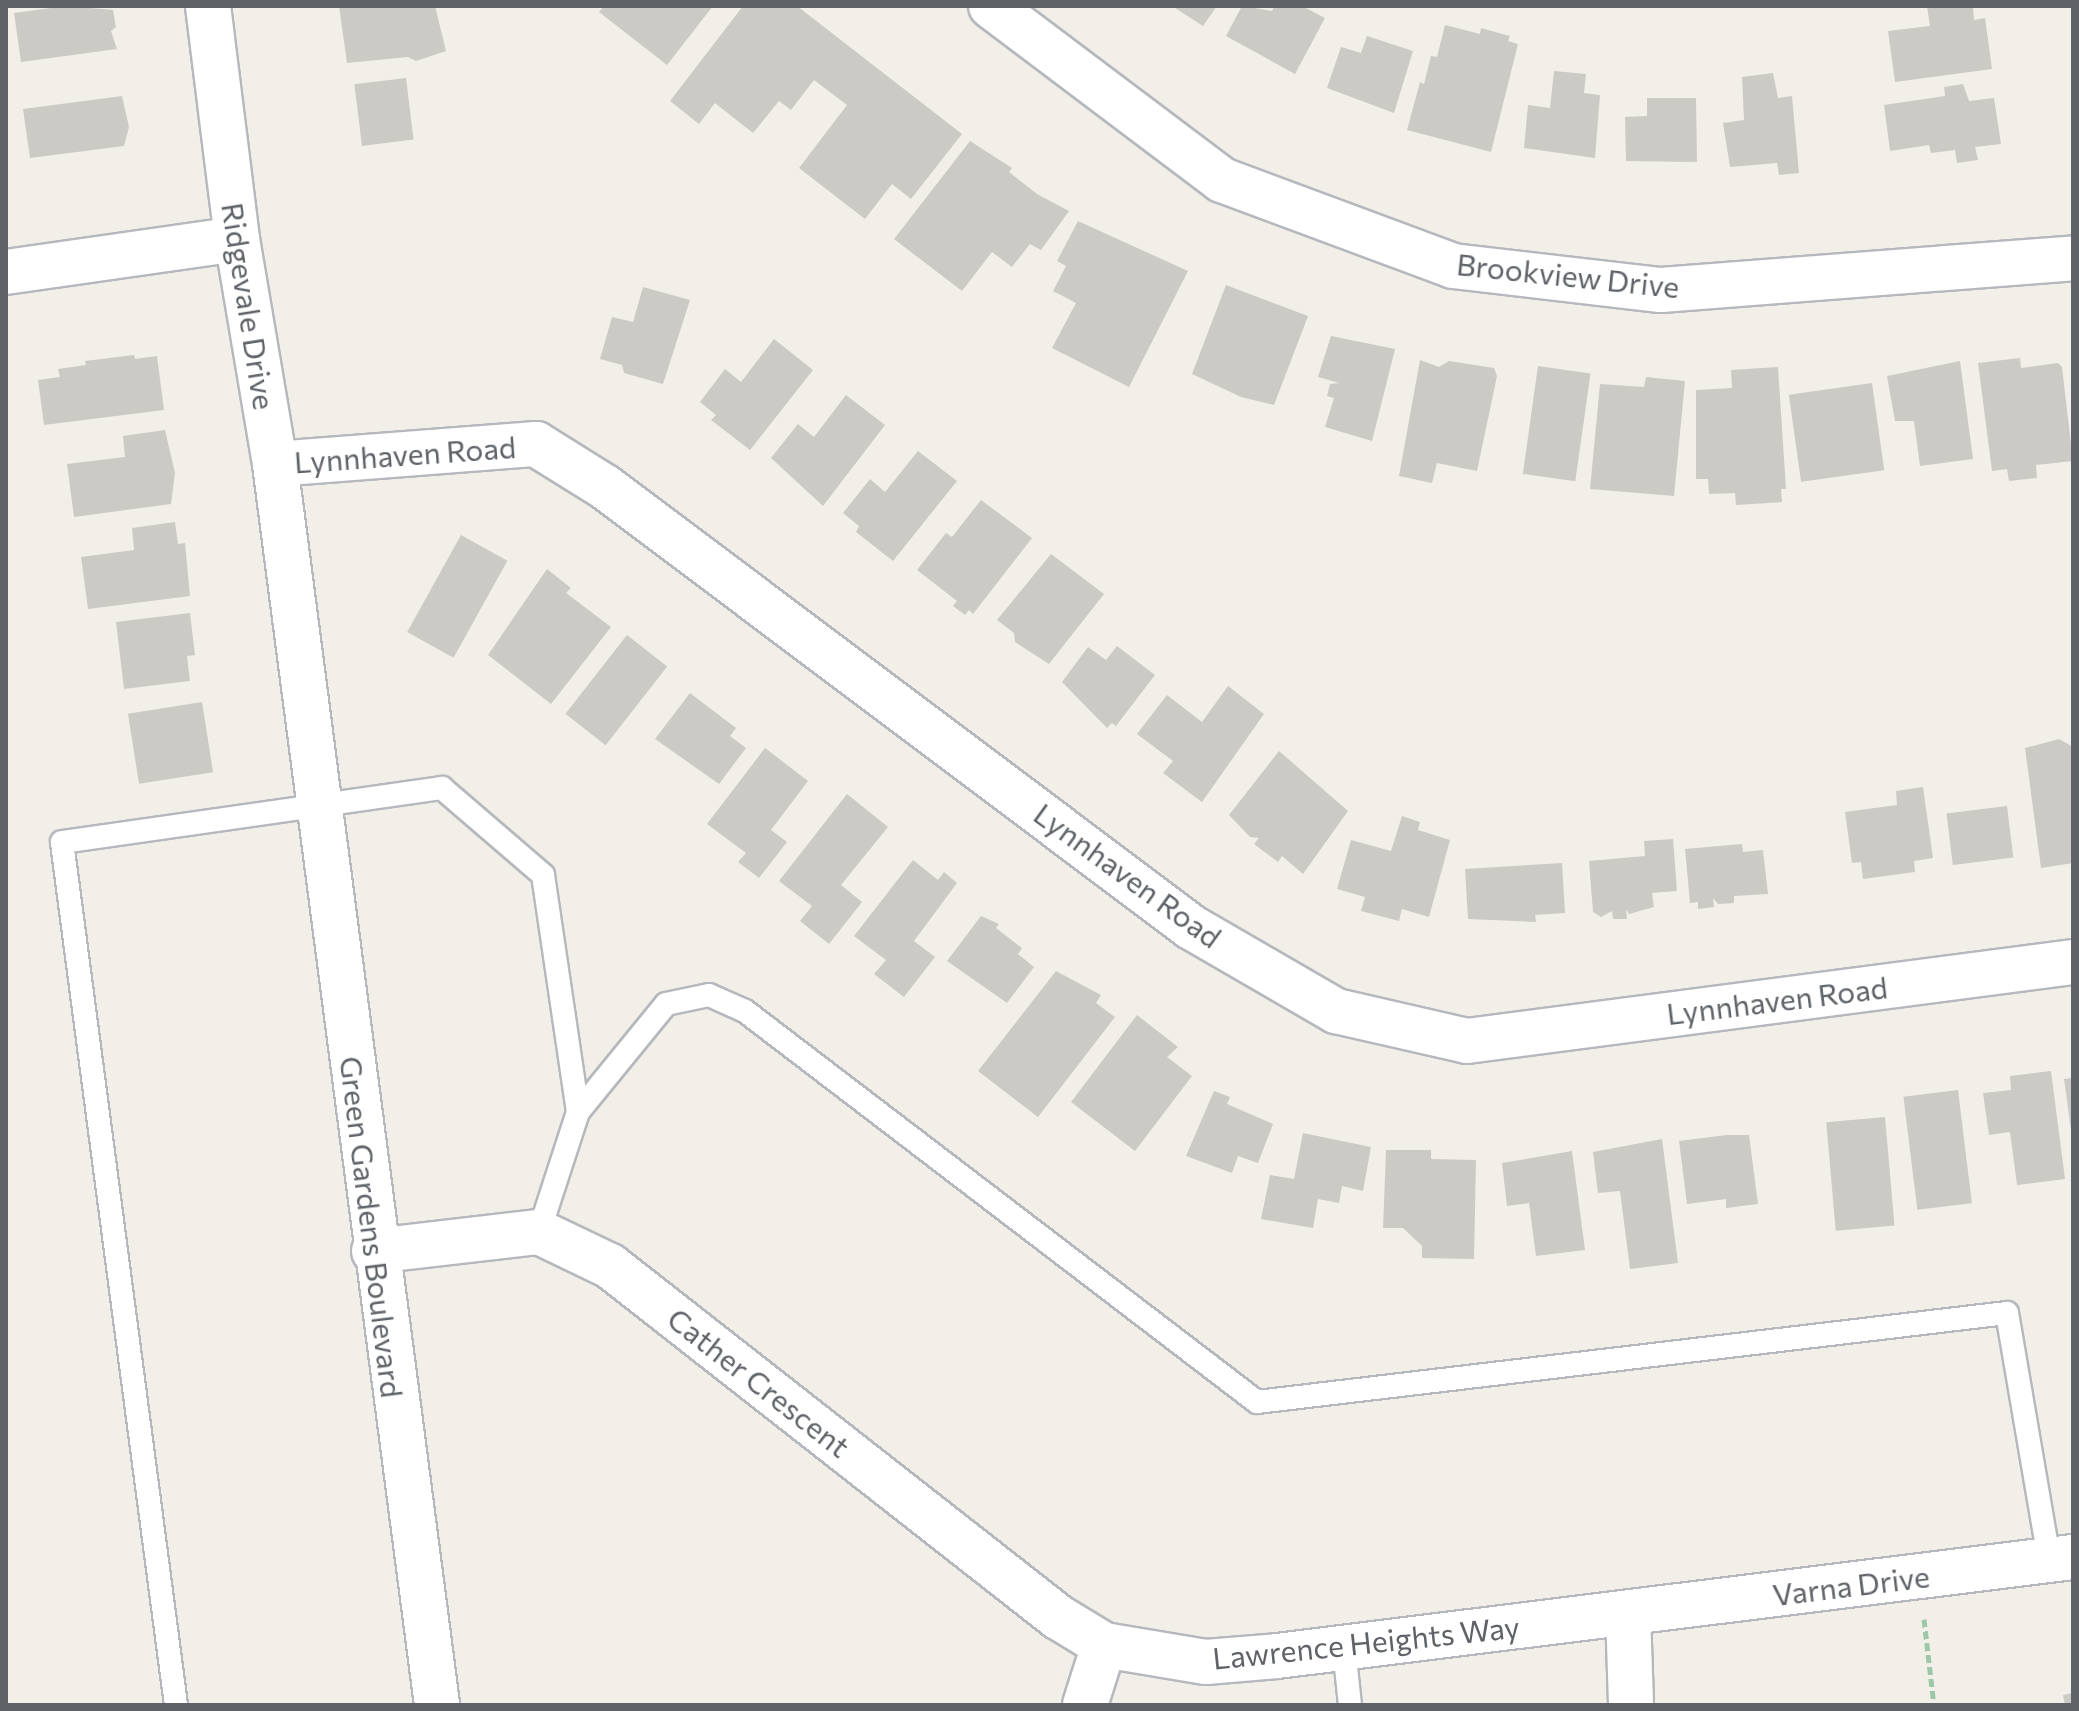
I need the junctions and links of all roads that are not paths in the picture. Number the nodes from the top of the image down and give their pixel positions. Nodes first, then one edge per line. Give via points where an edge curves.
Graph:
1 (208, 6) edge
2 (991, 6) edge
3 (237, 239) junction
4 (2073, 258) edge
5 (6, 272) edge
6 (275, 464) junction
7 (313, 747) joint
8 (320, 803) junction
9 (2073, 962) edge
10 (578, 1112) junction
11 (539, 1232) junction
12 (374, 1251) junction
13 (2061, 1558) edge
14 (1628, 1613) junction
15 (1104, 1645) junction
16 (1344, 1648) junction
17 (176, 1705) edge
18 (437, 1705) edge
19 (1085, 1705) edge
20 (1350, 1705) edge
21 (1631, 1705) edge

1 - 3 street, Ridgevale Drive
2 - 4 street, Brookview Drive via 1222,180 1453,266 1661,290
3 - 5 street
3 - 6 street, Ridgevale Drive
6 - 7 street, Ridgevale Drive
6 - 9 street, Lynnhaven Road via 536,444 618,497 1191,927 1336,1011 1467,1041
7 - 8 street, Green Gardens Boulevard
8 - 10 lane via 442,788 543,875
8 - 12 street, Green Gardens Boulevard
8 - 17 lane via 62,842
10 - 11 lane
10 - 13 lane via 666,1004 709,995 745,1011 1257,1402 2007,1313
11 - 12 street
11 - 15 street, Cather Crescent via 610,1266 1058,1617
12 - 18 street, Green Gardens Boulevard
13 - 14 street, Varna Drive
14 - 16 street, Lawrence Heights Way
14 - 21 street
15 - 16 street, Lawrence Heights Way via 1206,1662
15 - 19 street
16 - 20 lane

